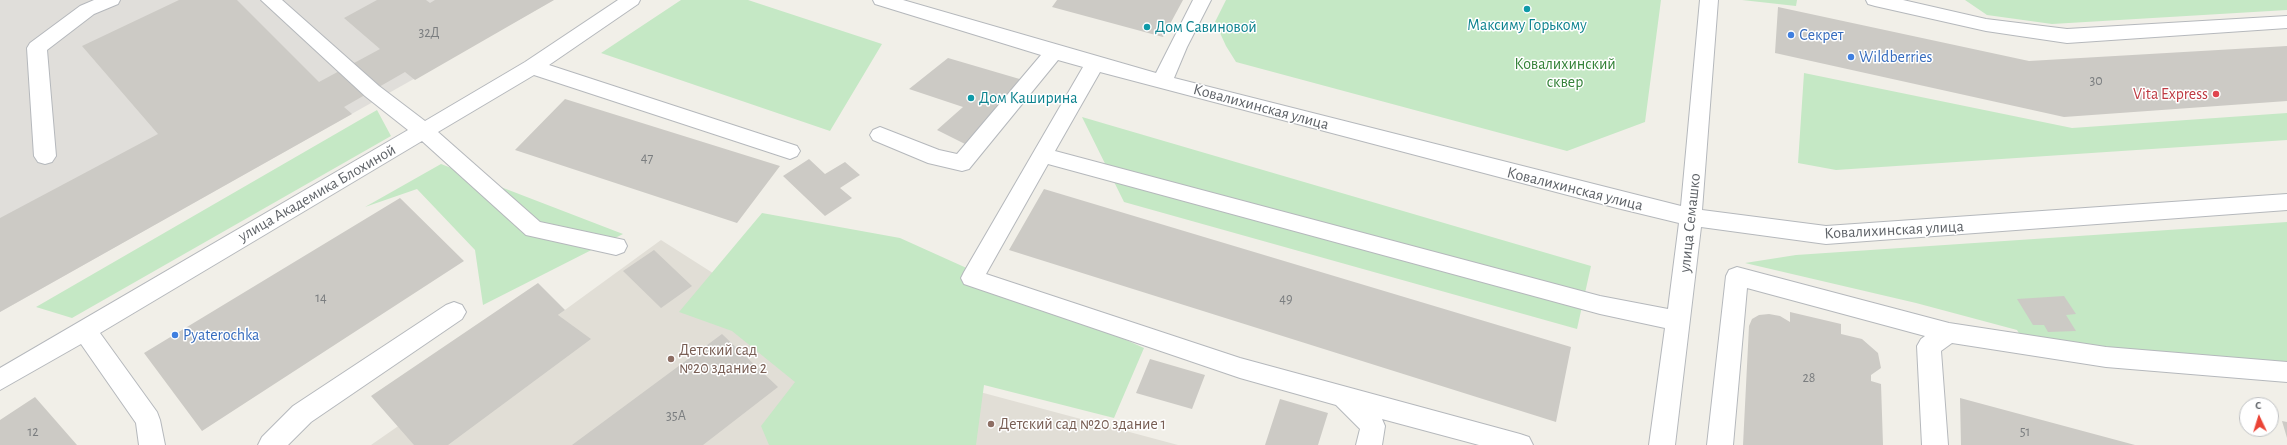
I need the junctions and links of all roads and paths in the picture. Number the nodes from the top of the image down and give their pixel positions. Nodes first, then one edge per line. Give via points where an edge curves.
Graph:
1 (111, 0) edge
2 (270, 0) edge
3 (631, 0) edge
4 (882, 0) edge
5 (1202, 0) edge
6 (1709, 0) edge
7 (1875, 0) edge
8 (2287, 22) edge
9 (1054, 52) junction
10 (1095, 63) junction
11 (532, 67) junction
12 (1162, 82) junction
13 (424, 131) junction
14 (880, 135) dead end
15 (790, 151) dead end
16 (1042, 155) junction
17 (45, 156) dead end
18 (2287, 202) edge
19 (1691, 217) junction
20 (616, 246) dead end
21 (454, 312) dead end
22 (1678, 321) junction
23 (84, 330) junction
24 (1949, 333) junction
25 (2287, 372) edge
26 (0, 380) edge
27 (1344, 397) junction
28 (152, 445) edge
29 (271, 445) edge
30 (1369, 445) edge
31 (1520, 445) edge
32 (1662, 445) edge
33 (1720, 445) edge
34 (1935, 445) edge

1 - 17 street via 88,10 37,48
2 - 13 street via 372,91
3 - 11 street, улица Академика Блохиной
4 - 9 street, Ковалихинская улица
5 - 12 street
6 - 19 street, улица Семашко
7 - 8 street via 1986,25 2067,36
9 - 10 street, Ковалихинская улица
9 - 14 street via 962,163 935,157
10 - 12 street, Ковалихинская улица
10 - 16 street
11 - 13 street, улица Академика Блохиной
11 - 15 street
12 - 19 street, Ковалихинская улица
13 - 20 street via 534,229
13 - 23 street, улица Академика Блохиной
16 - 22 street via 1600,305
16 - 27 street via 972,278 1240,368
18 - 19 street, Ковалихинская улица via 1826,235
19 - 22 street, улица Семашко
21 - 29 street via 302,414
22 - 32 street, улица Семашко
23 - 26 street, улица Академика Блохиной
23 - 28 street via 148,420
24 - 25 street via 2106,356
24 - 33 street via 1737,276
24 - 34 street via 1929,346
27 - 30 street via 1373,426
27 - 31 street

